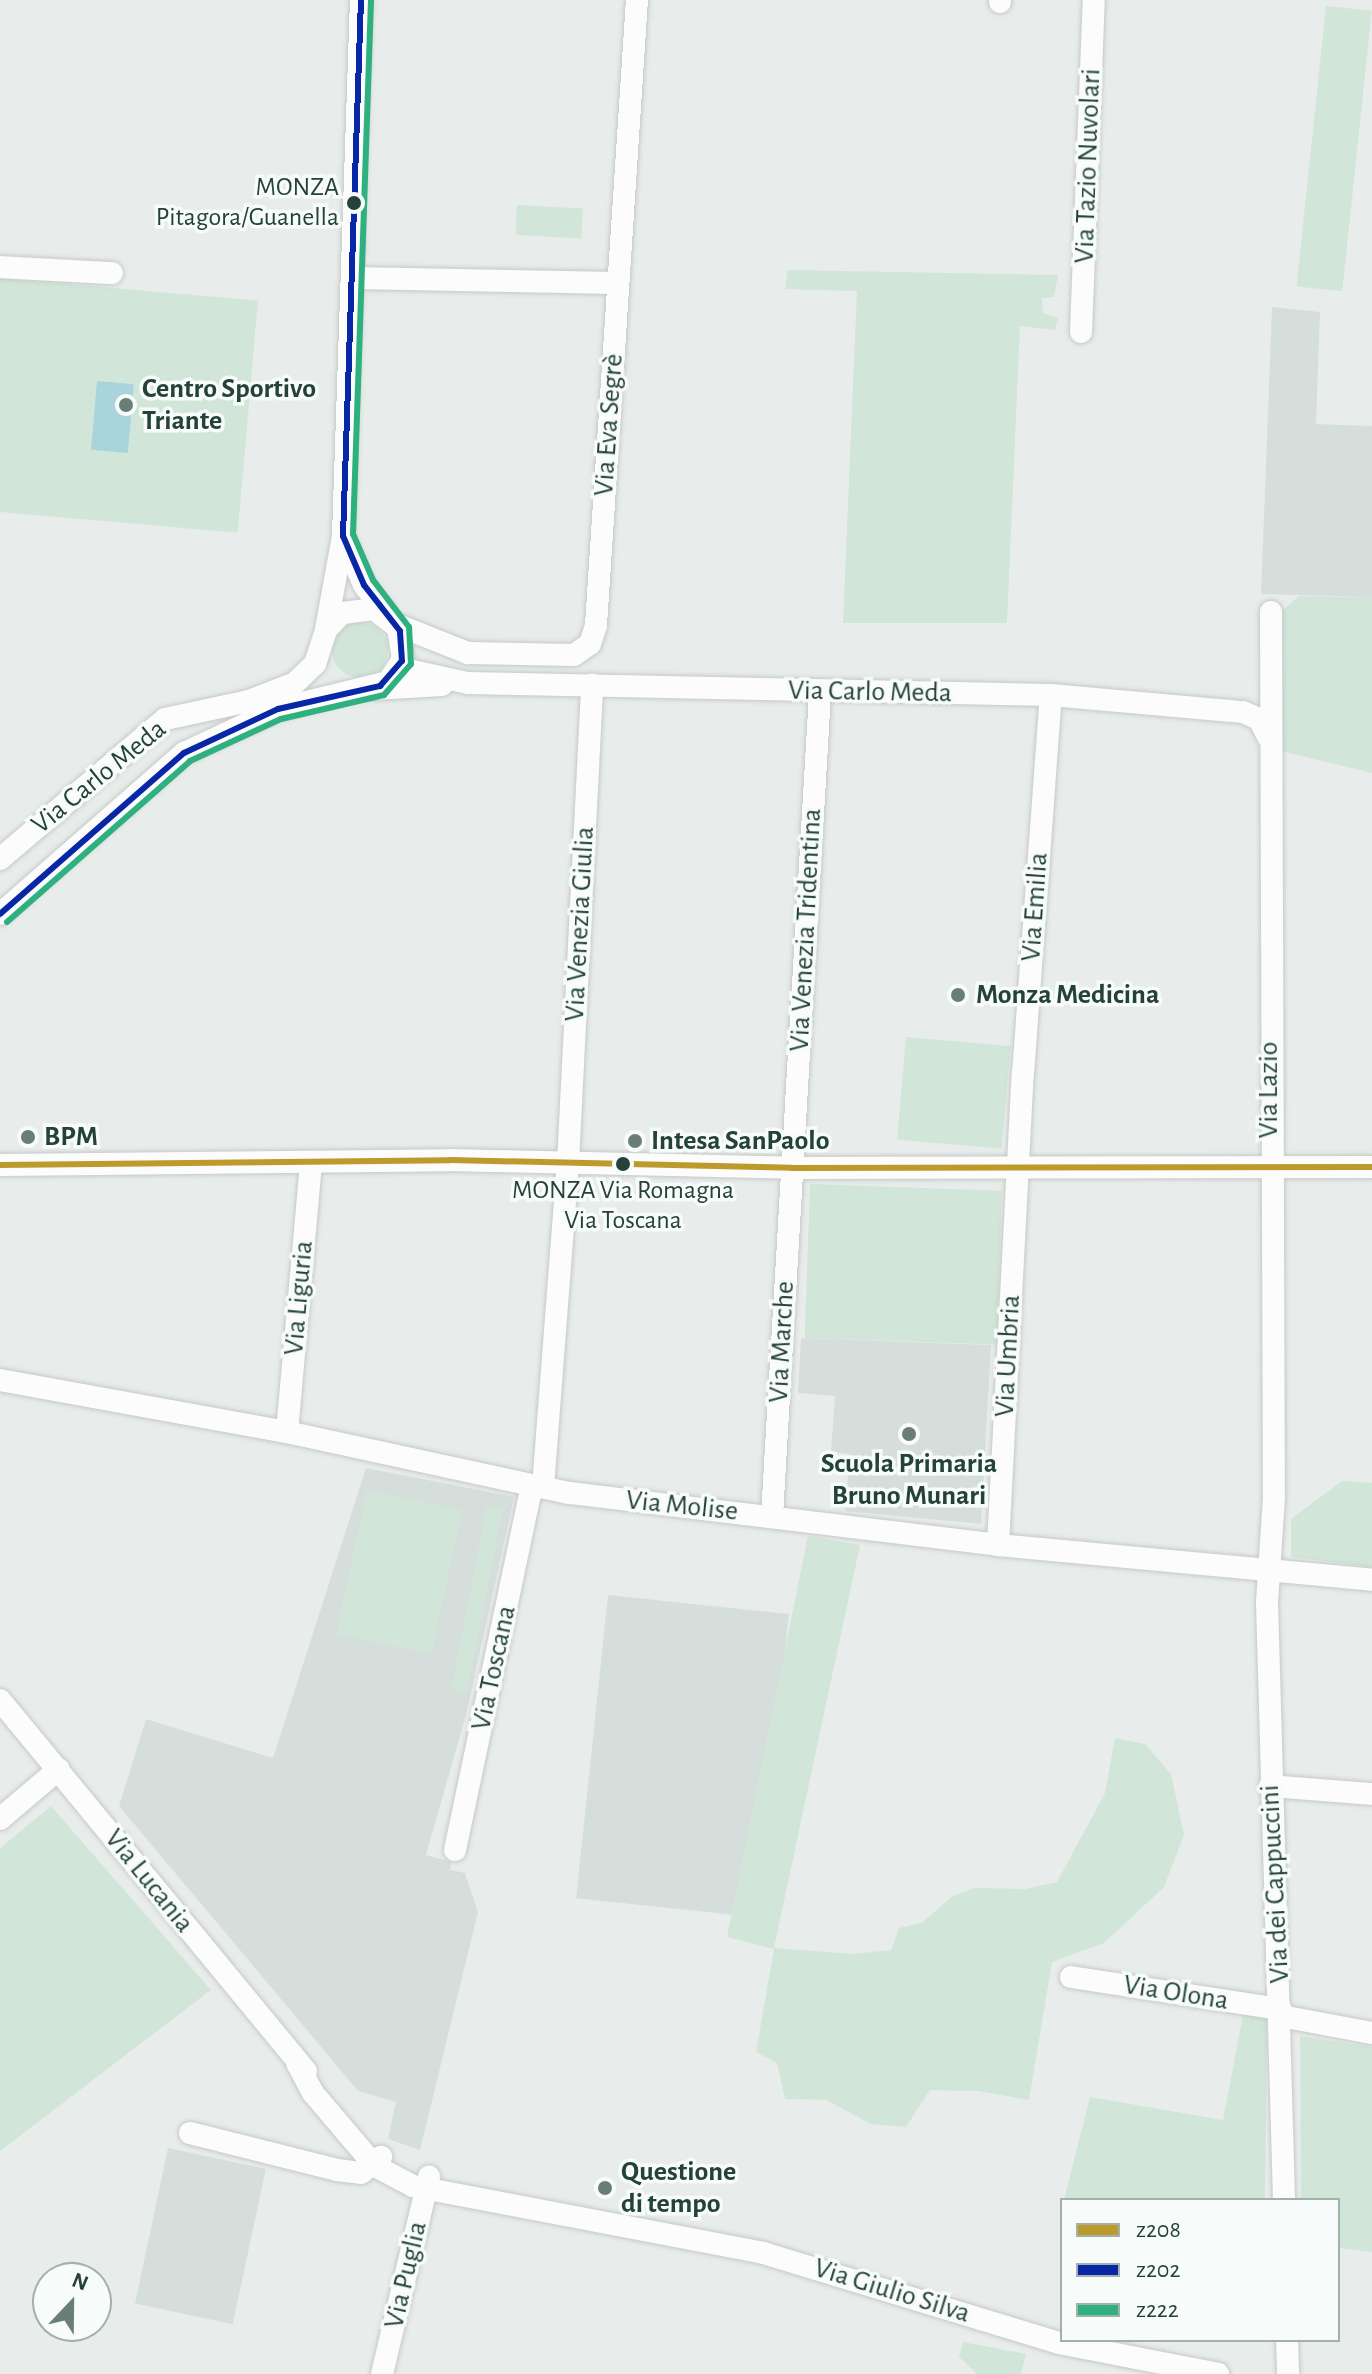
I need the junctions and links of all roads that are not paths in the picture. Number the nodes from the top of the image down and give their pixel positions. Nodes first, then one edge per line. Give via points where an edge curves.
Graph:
1 (361, 0) edge
2 (637, 0) edge
3 (1094, 0) edge
4 (0, 267) edge
5 (112, 273) dead end
6 (352, 278) junction
7 (617, 283) junction
8 (1081, 332) dead end
9 (343, 536) junction
10 (1271, 612) dead end
11 (392, 620) junction
12 (324, 636) junction
13 (399, 668) junction
14 (459, 681) junction
15 (592, 685) junction
16 (366, 689) junction
17 (820, 693) junction
18 (1051, 695) junction
19 (1268, 737) junction
20 (0, 859) edge
21 (0, 914) edge
22 (568, 1163) junction
23 (311, 1164) junction
24 (0, 1165) edge
25 (1018, 1166) junction
26 (1269, 1167) junction
27 (1372, 1167) edge
28 (792, 1168) junction
29 (0, 1380) edge
30 (287, 1432) junction
31 (537, 1486) junction
32 (772, 1516) junction
33 (998, 1545) junction
34 (1272, 1569) junction
35 (1372, 1580) edge
36 (0, 1700) edge
37 (59, 1769) junction
38 (1270, 1786) junction
39 (1372, 1794) edge
40 (0, 1819) edge
41 (455, 1850) dead end
42 (1071, 1977) dead end
43 (1281, 2012) junction
44 (1372, 2033) edge
45 (190, 2133) dead end
46 (379, 2159) junction
47 (428, 2182) junction
48 (1284, 2198) edge
49 (1287, 2342) edge
50 (382, 2374) edge
51 (1218, 2374) edge
52 (1288, 2374) edge

1 - 6 street
2 - 7 street, Via Eva Segrè
3 - 8 street, Via Tazio Nuvolari
4 - 5 street
6 - 7 street
6 - 9 street
7 - 11 street, Via Eva Segrè via 596,625 590,644 574,655 468,653 441,646
9 - 11 street via 364,585
9 - 12 street
10 - 19 street, Via Lazio
11 - 12 street, Via Carlo Meda via 373,609 352,609
11 - 13 street via 404,645
12 - 16 street via 329,673
12 - 20 street, Via Carlo Meda via 311,669 288,688 165,719
13 - 14 street, Via Carlo Meda
13 - 16 street, Via Carlo Meda
14 - 15 street, Via Carlo Meda
14 - 16 street, Via Carlo Meda via 402,690
15 - 17 street, Via Carlo Meda
15 - 22 street, Via Venezia Giulia
16 - 21 street, Via Carlo Meda via 262,715 184,753
17 - 18 street, Via Carlo Meda
17 - 28 street, Via Venezia Tridentina
18 - 19 street, Via Carlo Meda via 1243,712 1259,719
18 - 25 street, Via Emilia
19 - 26 street, Via Lazio
22 - 23 street
22 - 28 street
22 - 31 street, Via Toscana
23 - 24 street
23 - 30 street, Via Liguria
25 - 26 street
25 - 28 street
25 - 33 street, Via Umbria
26 - 27 street
26 - 34 street, Via Lazio
28 - 32 street, Via Marche
29 - 30 street, Via Molise
30 - 31 street, Via Molise
31 - 32 street, Via Molise
31 - 41 street, Via Toscana
32 - 33 street, Via Molise
33 - 34 street, Via Molise
34 - 35 street, Via Molise
34 - 38 street, Via dei Cappuccini via 1267,1602
36 - 37 street, Via Lucania
37 - 40 street
37 - 46 street, Via Lucania via 297,2063 313,2093
38 - 39 street
38 - 43 street, Via dei Cappuccini
42 - 43 street, Via Olona
43 - 44 street, Via Olona
43 - 48 street, Via dei Cappuccini
45 - 46 street via 337,2170 361,2173
46 - 47 street, Via Giulio Silva
47 - 50 street, Via Puglia
47 - 51 street, Via Giulio Silva via 521,2210 774,2256 1059,2343
49 - 52 street

